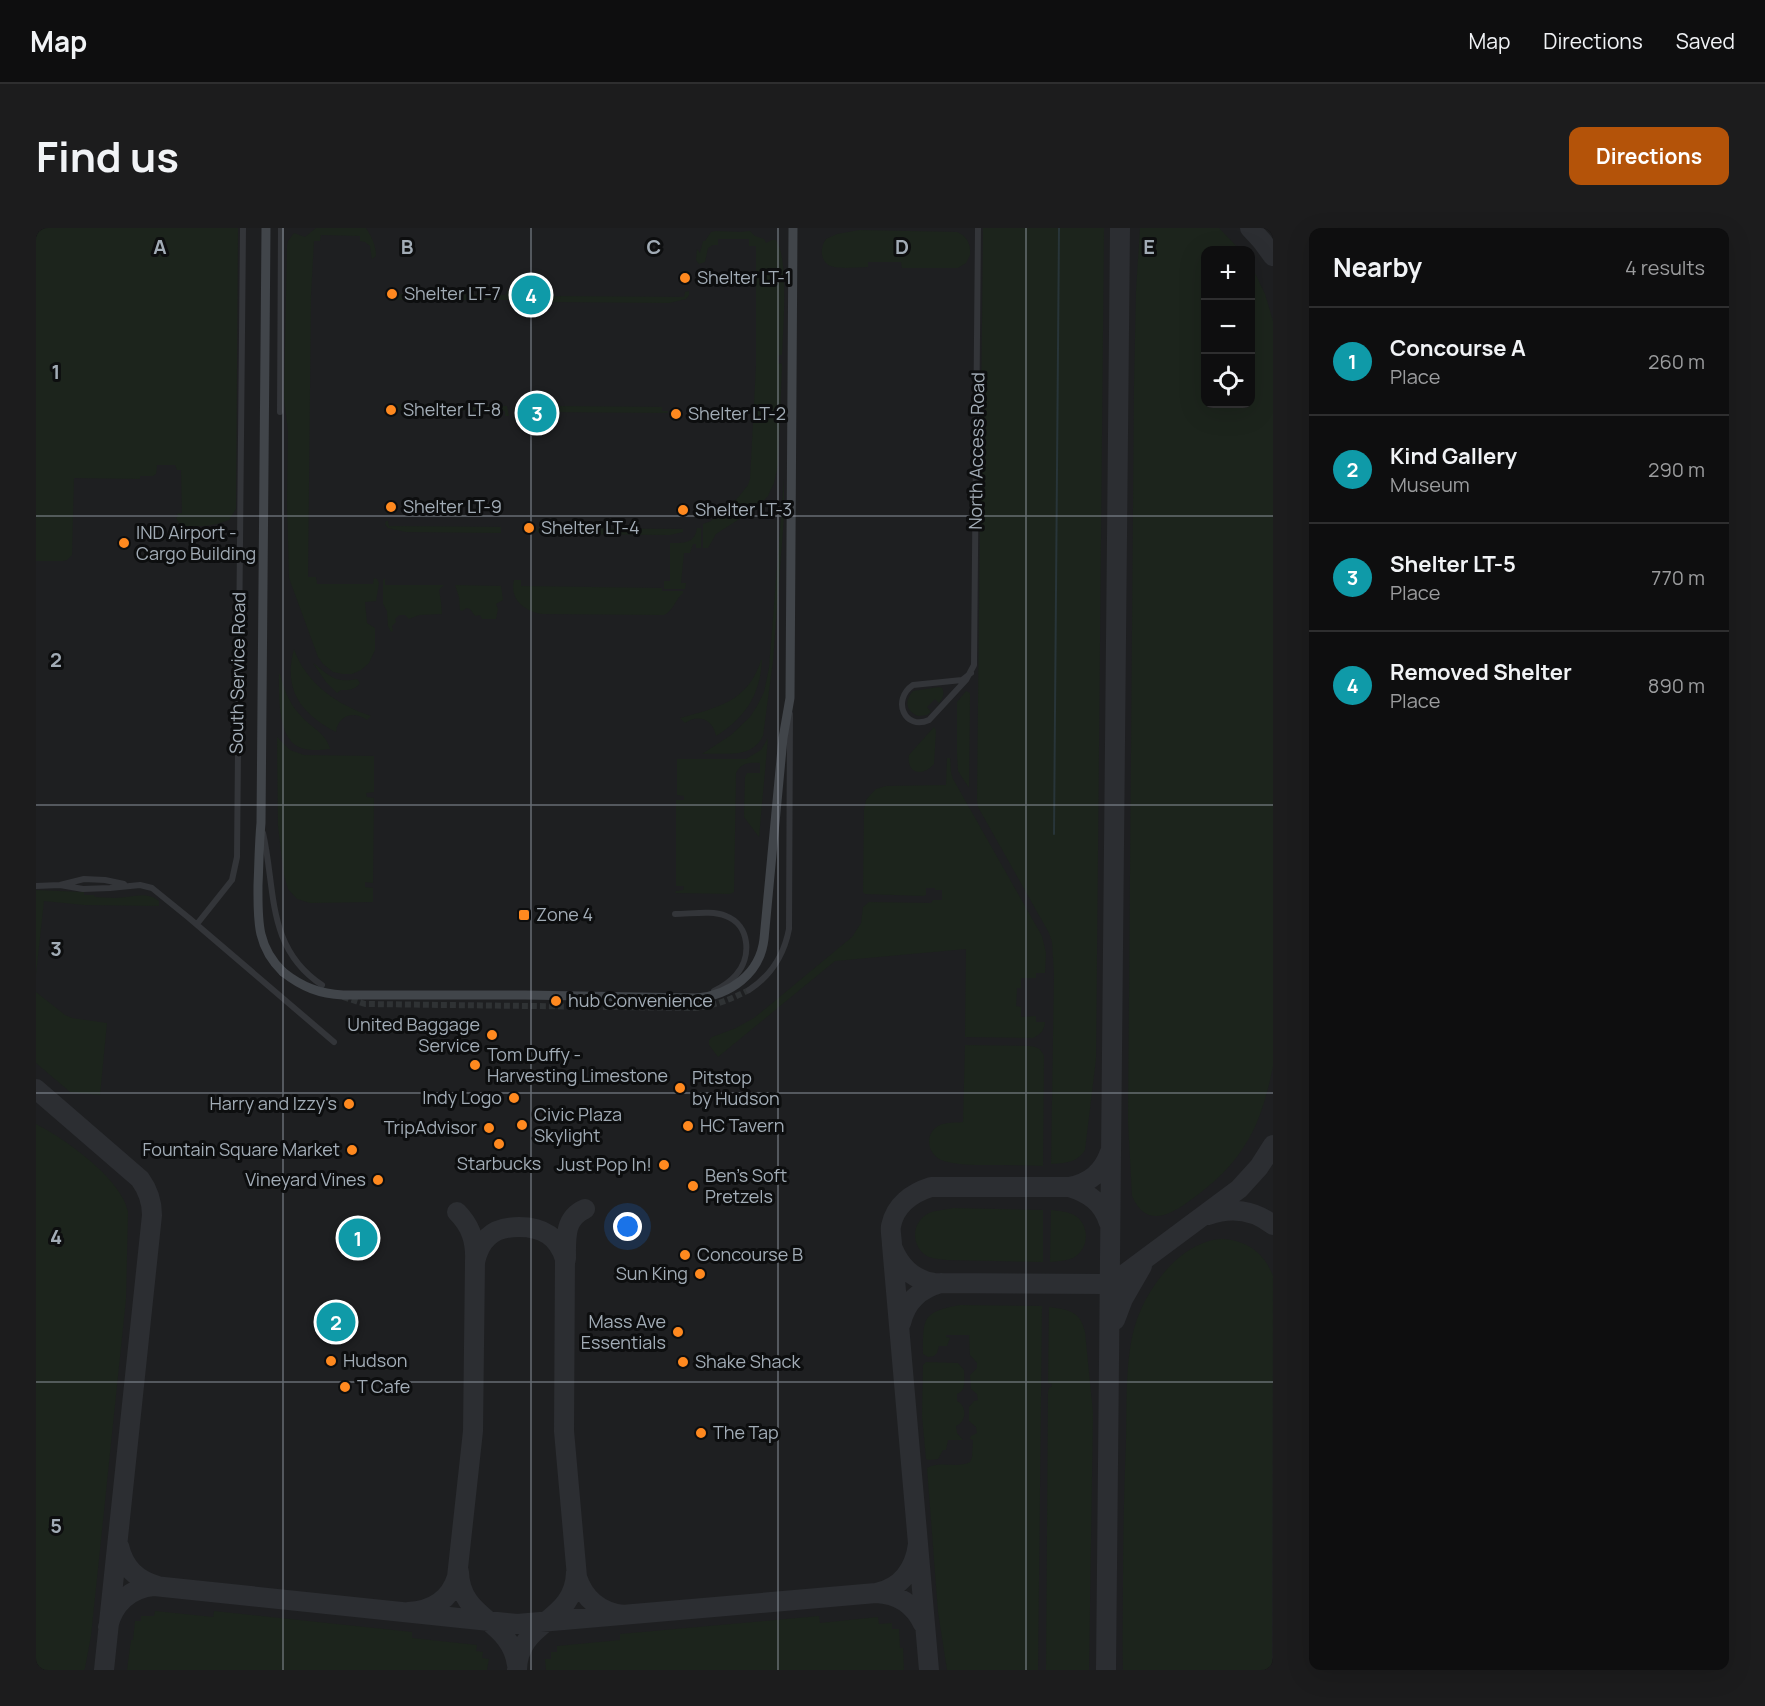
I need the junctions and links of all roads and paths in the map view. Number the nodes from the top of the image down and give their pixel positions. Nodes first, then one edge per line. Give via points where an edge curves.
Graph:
1 (243, 228) edge
2 (266, 228) edge
3 (281, 228) edge
4 (793, 228) edge
5 (978, 228) edge
6 (280, 412) dead end
7 (970, 673) junction
8 (790, 698) junction
9 (261, 823) junction
10 (36, 886) edge
11 (675, 914) dead end
12 (197, 924) junction
13 (322, 985) dead end
14 (749, 990) tunnel mouth
15 (697, 998) junction
16 (334, 1042) dead end

1 - 12 street, South Service Road via 237,858 232,880
2 - 9 street
3 - 6 street
4 - 8 street
5 - 7 street, North Access Road via 975,656
7 - 7 street, North Access Road via 934,717 923,723 908,717 902,707 907,689 962,680
8 - 14 street via 789,929 777,963
8 - 15 street via 762,950 741,981 718,995
9 - 13 street via 282,939 295,962
9 - 15 street, bridge via 259,928 268,954 283,972 309,989 343,995
10 - 12 street via 83,889 140,885 152,888
11 - 15 street via 724,915 745,936 746,956 736,975 717,990
12 - 16 street

